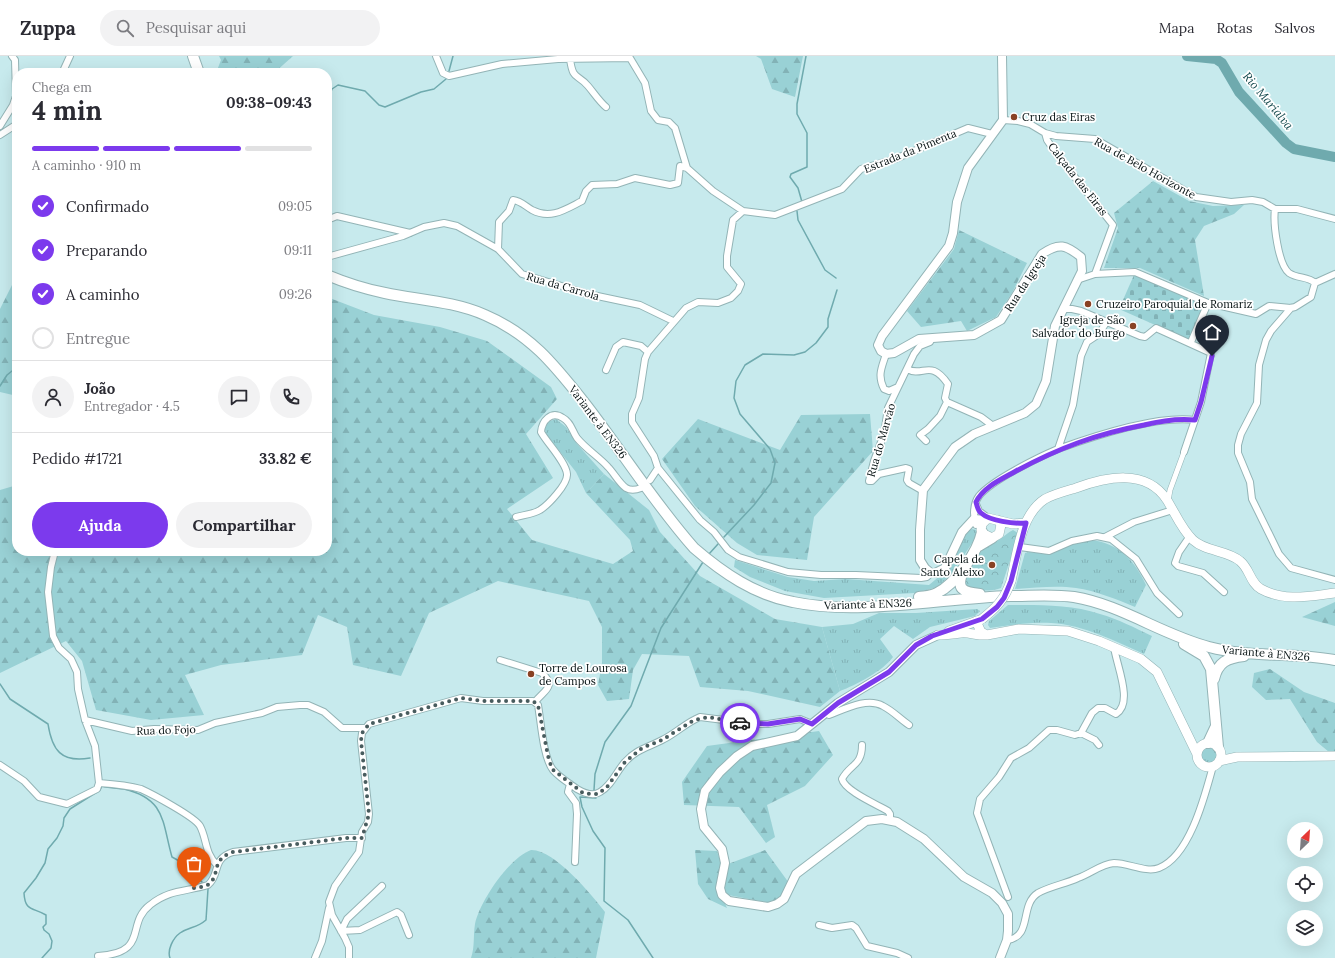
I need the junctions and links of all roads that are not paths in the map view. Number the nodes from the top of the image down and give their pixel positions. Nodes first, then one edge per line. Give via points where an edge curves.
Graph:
1 (12, 56) edge
2 (70, 56) edge
3 (193, 56) edge
4 (197, 56) edge
5 (436, 56) edge
6 (1002, 56) edge
7 (570, 59) junction
8 (15, 68) edge
9 (64, 68) edge
10 (198, 68) edge
11 (199, 68) edge
12 (606, 107) dead end
13 (12, 108) edge
14 (1002, 120) junction
15 (0, 126) edge
16 (12, 130) edge
17 (1045, 133) junction
18 (992, 134) junction
19 (0, 135) edge
20 (687, 168) junction
21 (1275, 209) junction
22 (743, 211) junction
23 (332, 218) edge
24 (1335, 219) edge
25 (410, 233) junction
26 (498, 249) junction
27 (332, 255) edge
28 (1095, 274) junction
29 (1335, 274) edge
30 (332, 277) edge
31 (1077, 280) junction
32 (1315, 283) junction
33 (1208, 303) junction
34 (1290, 308) junction
35 (1063, 309) junction
36 (673, 321) junction
37 (1107, 321) junction
38 (932, 338) junction
39 (1191, 342) junction
40 (648, 352) junction
41 (886, 354) junction
42 (907, 369) junction
43 (606, 370) dead end
44 (898, 387) junction
45 (947, 402) junction
46 (1195, 420) junction
47 (993, 426) junction
48 (926, 441) dead end
49 (1058, 449) junction
50 (1184, 452) joint
51 (658, 468) junction
52 (650, 480) dead end
53 (641, 488) dead end
54 (923, 490) junction
55 (976, 502) junction
56 (1171, 506) junction
57 (516, 517) dead end
58 (998, 520) junction
59 (1026, 523) junction
60 (981, 524) junction
61 (1013, 524) junction
62 (1000, 531) junction
63 (1190, 536) junction
64 (1104, 537) junction
65 (992, 538) junction
66 (977, 547) junction
67 (1020, 547) junction
68 (53, 556) edge
69 (966, 563) junction
70 (931, 573) junction
71 (1335, 580) edge
72 (1224, 592) dead end
73 (1335, 593) edge
74 (998, 597) junction
75 (888, 605) junction
76 (1126, 612) junction
77 (1179, 614) dead end
78 (979, 620) junction
79 (938, 635) junction
80 (987, 635) junction
81 (1114, 647) junction
82 (1256, 654) junction
83 (500, 660) dead end
84 (1335, 660) edge
85 (1213, 681) junction
86 (535, 702) junction
87 (826, 713) junction
88 (85, 720) junction
89 (812, 724) junction
90 (909, 725) dead end
91 (1216, 726) junction
92 (365, 728) junction
93 (1081, 733) junction
94 (1188, 733) junction
95 (1206, 744) junction
96 (862, 745) dead end
97 (1099, 745) dead end
98 (1219, 749) junction
99 (1197, 754) junction
100 (1335, 756) edge
101 (1237, 757) junction
102 (1216, 764) junction
103 (0, 765) edge
104 (99, 783) junction
105 (570, 784) junction
106 (890, 821) junction
107 (362, 838) junction
108 (575, 862) dead end
109 (217, 864) junction
110 (382, 886) dead end
111 (1008, 897) dead end
112 (329, 906) junction
113 (819, 925) dead end
114 (341, 931) junction
115 (409, 935) dead end
116 (1007, 940) junction
117 (98, 956) dead end
118 (315, 958) edge
119 (349, 958) edge
120 (908, 958) edge
121 (1000, 958) edge

1 - 8 street
2 - 9 street
3 - 10 main road
4 - 11 main road
5 - 7 street via 443,73 449,76 502,64
6 - 14 street
7 - 12 street via 575,77 586,84
7 - 20 street via 630,58 645,83 651,111 658,120 669,122 675,128
13 - 15 street
14 - 17 street, Rua de Belo Horizonte via 1030,124
14 - 18 street
16 - 19 street
17 - 21 street, Rua de Belo Horizonte via 1095,139 1196,198 1231,202 1252,200 1263,202
17 - 28 street, Calçada das Eiras via 1058,156 1113,225
18 - 22 street, Estrada da Pimenta via 968,128 895,159 861,169 842,189 775,215
18 - 41 street via 968,168 957,202 949,246 882,336 878,345
20 - 22 street, Estrada da Pimenta via 713,191
20 - 26 street via 680,166 678,183 670,185 635,178 618,184 592,185 586,190 582,201 560,213 534,211 513,200 509,211 499,222
21 - 24 street, Rua de Belo Horizonte via 1297,208
21 - 32 street via 1278,245 1285,267 1293,275 1310,278
22 - 36 street via 734,220 727,256 727,267 741,284 738,291 731,298 718,304 698,302 686,308
23 - 25 street via 337,216
25 - 26 street, Rua da Carrola via 444,223 457,226
25 - 27 street, Rua da Carrola
26 - 36 street, Rua da Carrola via 522,274 588,294 640,305
28 - 31 street
28 - 33 street via 1135,272
29 - 32 street
30 - 75 main road, Variante à EN326 via 365,289 449,304 483,314 527,338 558,369 684,536 705,557 740,582 762,593 793,602 843,607
31 - 35 street, Rua da Igreja
31 - 38 street, Rua da Igreja via 1082,271 1081,257 1062,245 1050,248 1042,254 1001,320 974,335
32 - 34 street via 1311,297
33 - 34 street via 1256,314 1269,306
33 - 39 street
34 - 71 street via 1266,340 1258,365 1257,403 1241,434 1238,453 1250,482 1252,499 1279,554 1291,568
35 - 37 street via 1077,310
35 - 47 street, Rua da Igreja via 1055,326 1046,382 1036,404 1025,413
36 - 40 street via 667,332
37 - 39 street via 1140,336 1146,337 1156,328
37 - 49 street via 1099,334 1087,342 1081,356 1073,405
38 - 41 street, Rua da Igreja via 919,339
38 - 42 street, Rua do Marvão via 930,342 920,346
39 - 46 street via 1212,356
40 - 43 street via 641,346 623,342 616,347
40 - 51 street via 632,422 654,456
41 - 44 street via 881,367 880,381 884,389 889,391
42 - 44 street, Rua do Marvão
42 - 45 street via 930,369 938,373 948,384 945,398
44 - 54 street, Rua do Marvão via 888,408 884,434 869,481 879,474 906,468 909,469 909,483
45 - 47 street via 981,417
45 - 48 street via 940,416 920,435
46 - 49 street via 1175,420 1119,430
46 - 50 street
47 - 54 street, Rua da Igreja via 974,434 955,447
49 - 55 street via 1000,480 979,496
50 - 56 street via 1170,490
51 - 52 street
51 - 70 street via 700,520 714,532 728,550 739,557 788,572 821,575 920,578
53 - 57 street via 634,490 624,486 609,467 580,441 564,418 558,415 551,416 545,420 541,432 564,466 567,473 566,481 539,511
54 - 70 street via 920,560
55 - 60 street
55 - 60 street
56 - 59 main road via 1156,488 1144,481 1130,477 1111,478 1044,500
56 - 63 main road
56 - 64 street
58 - 60 main road
58 - 61 main road
58 - 62 main road via 1001,525
59 - 61 main road
59 - 67 main road
60 - 65 main road via 986,536
60 - 66 main road
60 - 70 street via 965,528 945,568
61 - 62 main road
62 - 65 main road
63 - 72 street via 1176,558 1176,563 1178,566 1203,574
63 - 73 main road via 1201,545 1240,560 1253,583 1268,592 1292,598
64 - 67 street via 1072,541 1049,551
64 - 77 street via 1136,559 1157,593
65 - 66 main road
66 - 69 main road
67 - 78 main road, bridge via 1011,581 1001,603
68 - 88 street via 48,592 53,636 59,648 71,659 76,672
69 - 74 main road via 960,582 963,590
69 - 75 main road via 952,582 937,593
74 - 75 main road, Variante à EN326
74 - 76 main road, Variante à EN326 via 1073,597
76 - 82 main road, Variante à EN326 via 1208,647
76 - 85 main road via 1204,656 1209,662
78 - 79 main road
78 - 80 main road via 981,632
79 - 80 main road
79 - 87 street via 916,645 889,672
80 - 81 main road via 1019,629 1062,630
81 - 93 street via 1122,679 1124,705 1116,714 1105,708 1098,708 1092,713
81 - 94 main road via 1141,659 1157,672
82 - 84 main road, Variante à EN326
82 - 85 main road via 1223,662
83 - 86 street via 542,672 549,686
85 - 91 main road
86 - 92 street via 461,698 369,724
86 - 105 street via 538,705 552,769
87 - 89 street
87 - 90 street via 829,715 868,702 876,703
88 - 92 street, Rua do Fojo via 132,731 198,730 277,707 308,705 324,712 342,728
88 - 104 street via 95,746
89 - 105 street via 800,719 755,724 700,717 638,751 625,762 607,787 598,794 583,793
89 - 106 street via 797,736 752,746 720,772 705,791 700,809 704,827 722,850 725,863 720,888 722,895 729,901 768,907 777,904 784,900 796,874 866,821
91 - 95 main road
91 - 98 main road
92 - 107 street via 361,741 369,814
93 - 97 street
93 - 111 street via 1075,735 1050,730 1029,748 1011,758 994,785 980,799 977,813
94 - 95 main road
94 - 99 main road
95 - 98 main road
95 - 99 main road
96 - 106 street via 862,755 844,774 843,783 888,811
98 - 101 main road
98 - 102 main road
99 - 102 main road via 1202,764
100 - 101 main road
101 - 102 main road
102 - 116 street via 1193,827 1170,863 1158,869 1112,863 1045,890 1032,898 1022,932 1015,939
103 - 104 street via 24,780 39,797 67,804 97,789
104 - 109 street via 141,789 194,819 201,828 206,849
105 - 108 street via 568,792 576,803 577,814
106 - 116 street via 912,830 964,877 992,893 1002,903 1008,914
107 - 109 street via 233,852
107 - 112 street via 356,857 331,893
109 - 117 street via 208,885 178,890 149,905 140,915 132,944 116,952
110 - 114 street via 347,919
112 - 114 street
112 - 118 street via 322,941
113 - 120 street via 832,928 852,925 867,946
114 - 115 street via 360,930 397,912 401,915
114 - 119 street via 349,948
116 - 121 street

